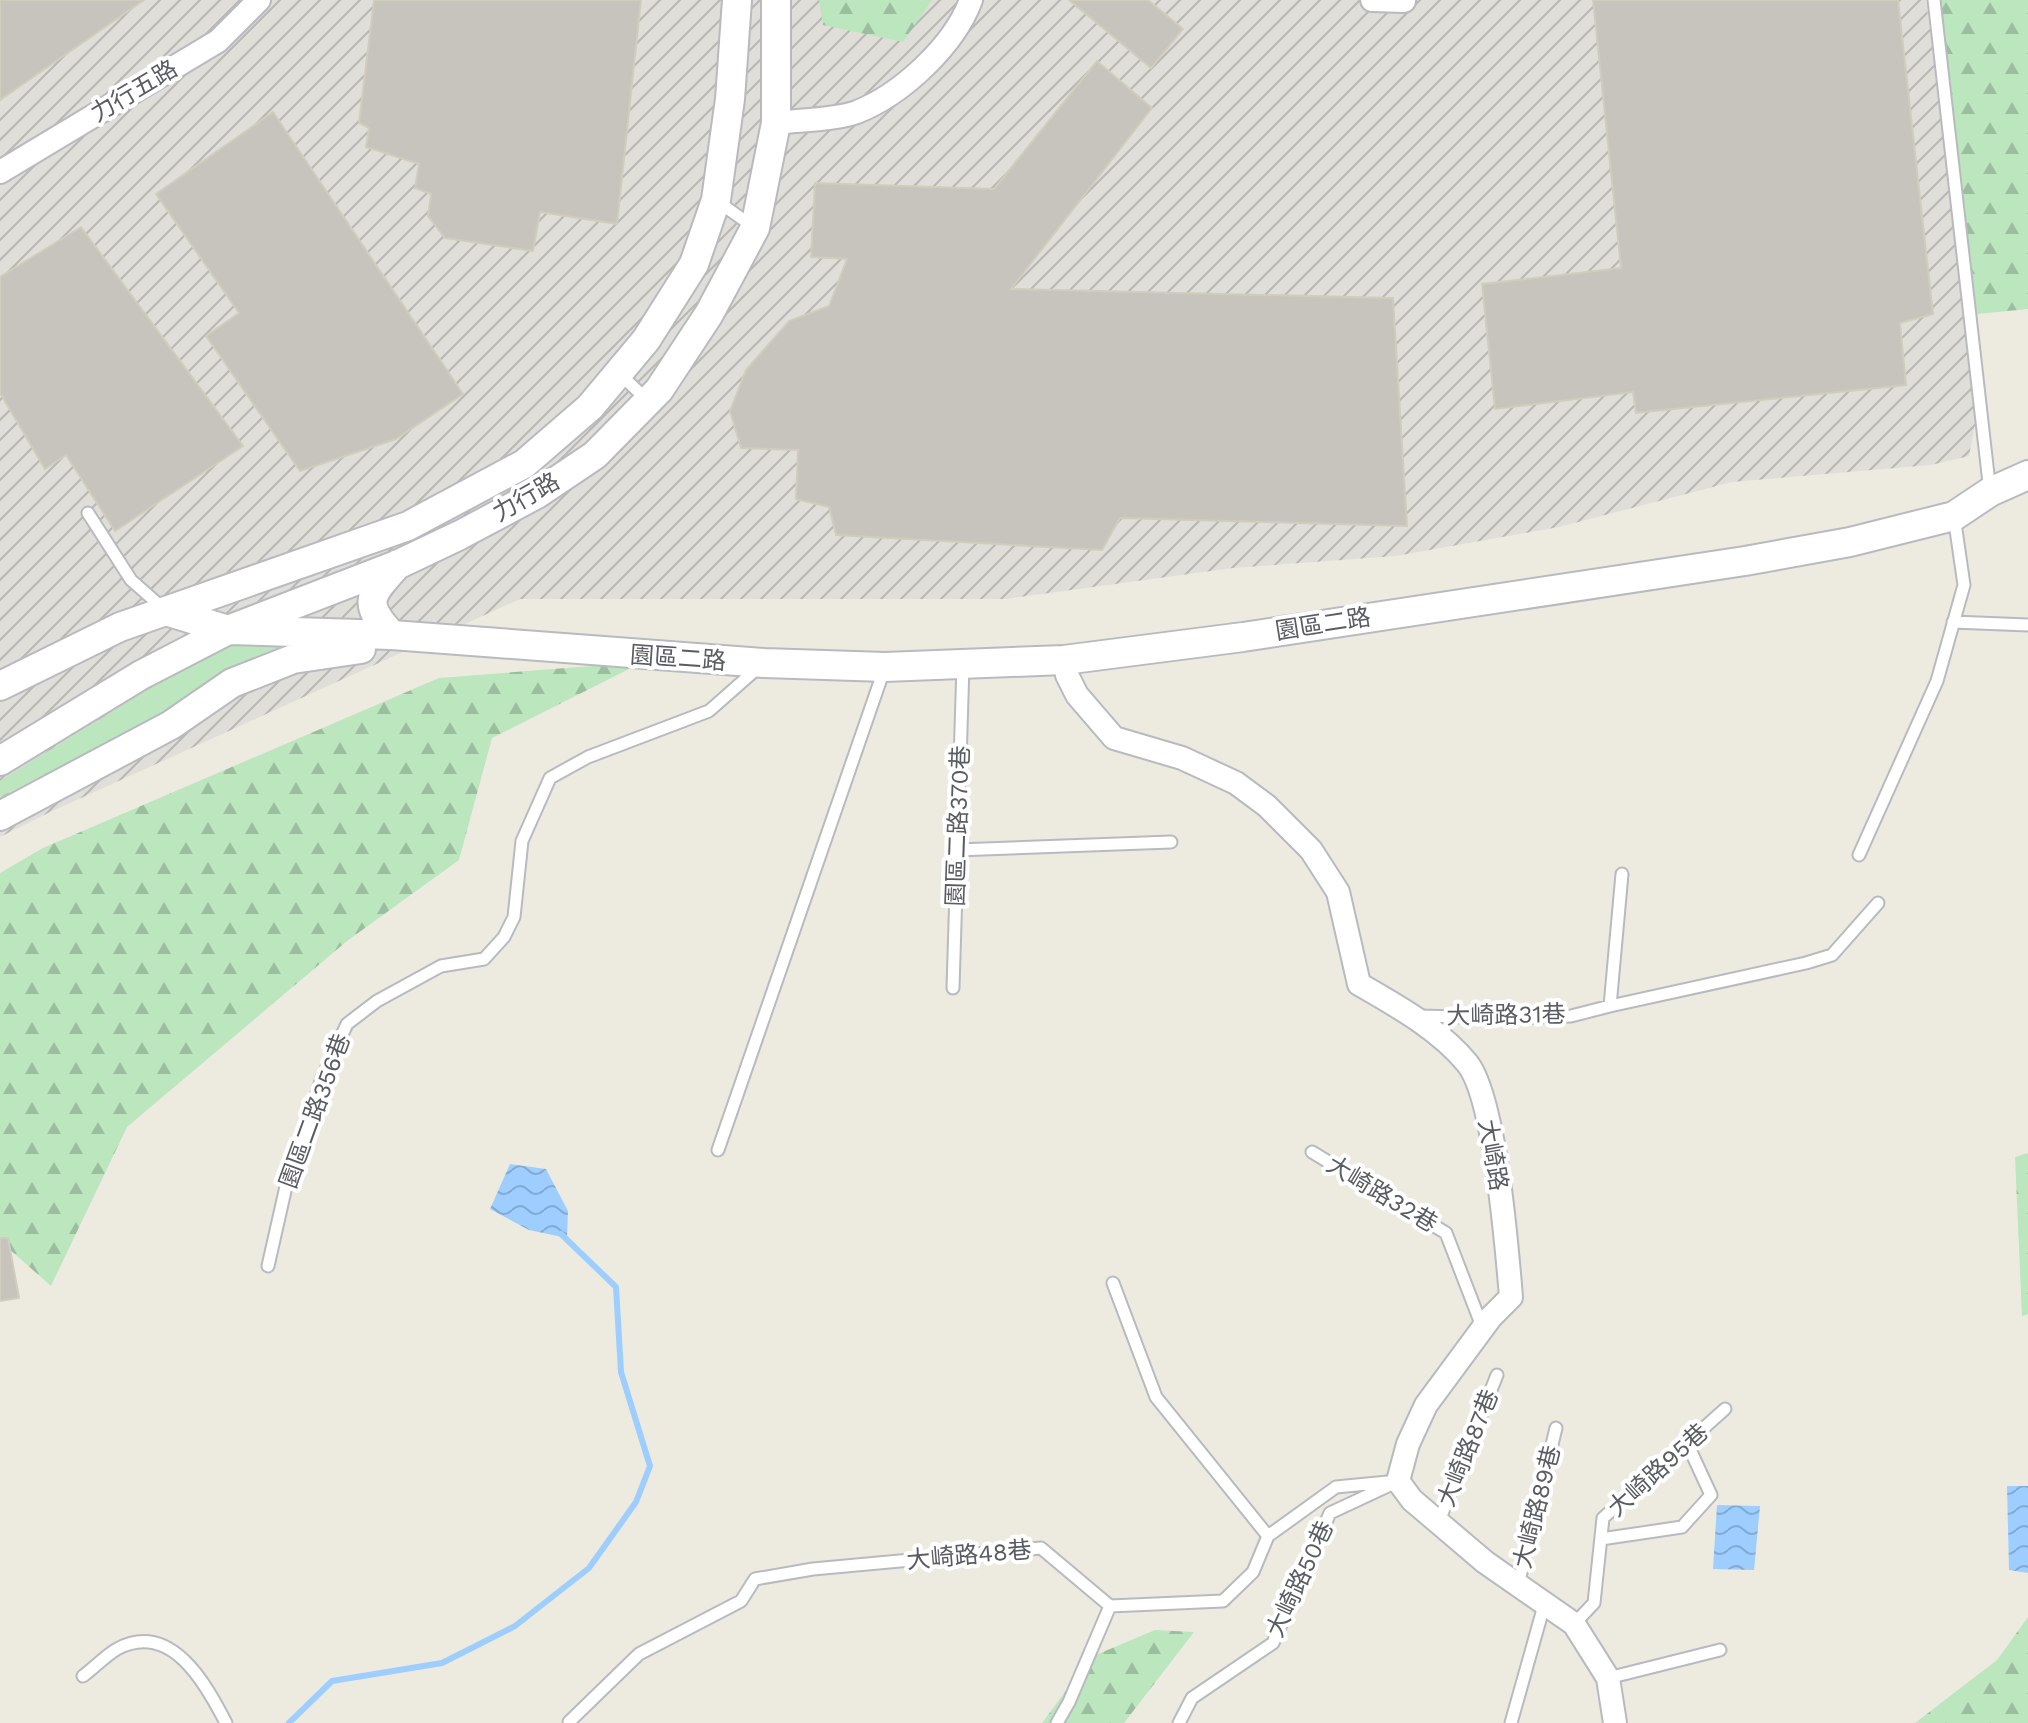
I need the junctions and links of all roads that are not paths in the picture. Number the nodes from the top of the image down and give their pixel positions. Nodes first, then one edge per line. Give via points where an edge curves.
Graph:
1 (259, 0) edge
2 (737, 0) edge
3 (776, 0) edge
4 (971, 0) edge
5 (1372, 0) edge
6 (1934, 0) edge
7 (1404, 1) edge
8 (776, 123) junction
9 (0, 172) edge
10 (716, 200) junction
11 (755, 228) junction
12 (619, 372) junction
13 (648, 401) junction
14 (2028, 475) edge
15 (1990, 492) junction
16 (88, 513) dead end
17 (1954, 516) junction
18 (399, 564) junction
19 (166, 611) junction
20 (1953, 622) junction
21 (2028, 625) edge
22 (228, 630) junction
23 (392, 635) junction
24 (601, 653) junction
25 (1064, 660) junction
26 (764, 663) junction
27 (963, 664) junction
28 (885, 667) junction
29 (0, 686) edge
30 (0, 761) edge
31 (0, 816) edge
32 (1171, 842) dead end
33 (957, 850) junction
34 (1859, 855) dead end
35 (1622, 874) dead end
36 (1878, 903) dead end
37 (953, 988) dead end
38 (1610, 1006) junction
39 (1412, 1016) junction
40 (718, 1150) dead end
41 (1312, 1152) dead end
42 (268, 1266) dead end
43 (1113, 1283) dead end
44 (1483, 1329) junction
45 (1497, 1375) dead end
46 (1725, 1409) dead end
47 (1556, 1428) dead end
48 (1687, 1443) junction
49 (1398, 1481) junction
50 (1439, 1521) junction
51 (1268, 1536) junction
52 (1601, 1539) junction
53 (1518, 1586) junction
54 (1545, 1602) junction
55 (1110, 1606) junction
56 (1574, 1624) junction
57 (1720, 1650) dead end
58 (83, 1676) dead end
59 (1608, 1678) junction
60 (569, 1722) edge
61 (226, 1723) edge
62 (1057, 1723) edge
63 (1179, 1723) edge
64 (1511, 1723) edge
65 (1615, 1723) edge

1 - 9 street, 力行五路 via 218,41
2 - 10 street, 力行路
3 - 8 street, 力行路
4 - 8 street via 923,70 889,96 854,113
5 - 7 street
6 - 15 lane
8 - 11 street, 力行路
10 - 11 lane
10 - 12 street, 力行路 via 694,264
11 - 13 street, 力行路 via 709,314
12 - 13 lane
12 - 19 street, 力行路 via 590,407 524,464 479,489 408,526
13 - 18 street, 力行路 via 595,455 537,494
14 - 15 street, 園區二路
15 - 17 street, 園區二路
16 - 19 lane via 131,580
17 - 20 lane via 1964,585
17 - 25 street, 園區二路 via 1745,561
18 - 22 street, 力行路
18 - 23 street via 371,605 375,618
19 - 22 street, 園區二路
19 - 29 street, 力行路 via 120,627
20 - 21 lane
20 - 34 lane via 1937,681
22 - 23 street, 園區二路
22 - 30 street, 力行路 via 141,675
23 - 24 street, 園區二路
24 - 26 street, 園區二路
24 - 31 street, 園區二路 via 407,644 293,659 232,683 171,725
25 - 27 street, 園區二路
25 - 39 street, 大崎路 via 1077,695 1114,738 1182,758 1236,783 1311,850 1338,892 1359,984
26 - 28 street, 園區二路
26 - 42 lane, 園區二路356巷 via 709,711 588,757 550,778 522,841 514,917 504,937 484,959 441,966 347,1024 322,1078 287,1182
27 - 28 street, 園區二路
27 - 33 lane, 園區二路370巷
28 - 40 lane
32 - 33 lane
33 - 37 lane, 園區二路370巷
35 - 38 lane
36 - 38 lane, 大崎路31巷 via 1832,955
38 - 39 lane, 大崎路31巷 via 1571,1016
39 - 44 street, 大崎路 via 1469,1065 1482,1095 1511,1297
41 - 44 lane, 大崎路32巷 via 1446,1233
43 - 51 lane via 1156,1397
44 - 49 street, 大崎路 via 1420,1415
45 - 50 lane, 大崎路87巷
46 - 48 lane, 大崎路95巷
47 - 53 lane, 大崎路89巷
48 - 52 lane, 大崎路95巷 via 1603,1518
48 - 52 lane via 1711,1495 1682,1527
49 - 50 street
49 - 51 lane via 1336,1487
49 - 63 lane, 大崎路50巷 via 1330,1513 1273,1643 1192,1698
50 - 53 street
51 - 55 lane via 1253,1572 1223,1601
52 - 56 lane, 大崎路95巷 via 1594,1603
53 - 54 street
54 - 56 street
54 - 64 lane
55 - 60 lane, 大崎路48巷 via 1041,1548 755,1579 741,1601 639,1654
55 - 62 lane
56 - 59 street
57 - 59 lane
58 - 61 lane via 117,1649 156,1642 187,1663
59 - 65 street

